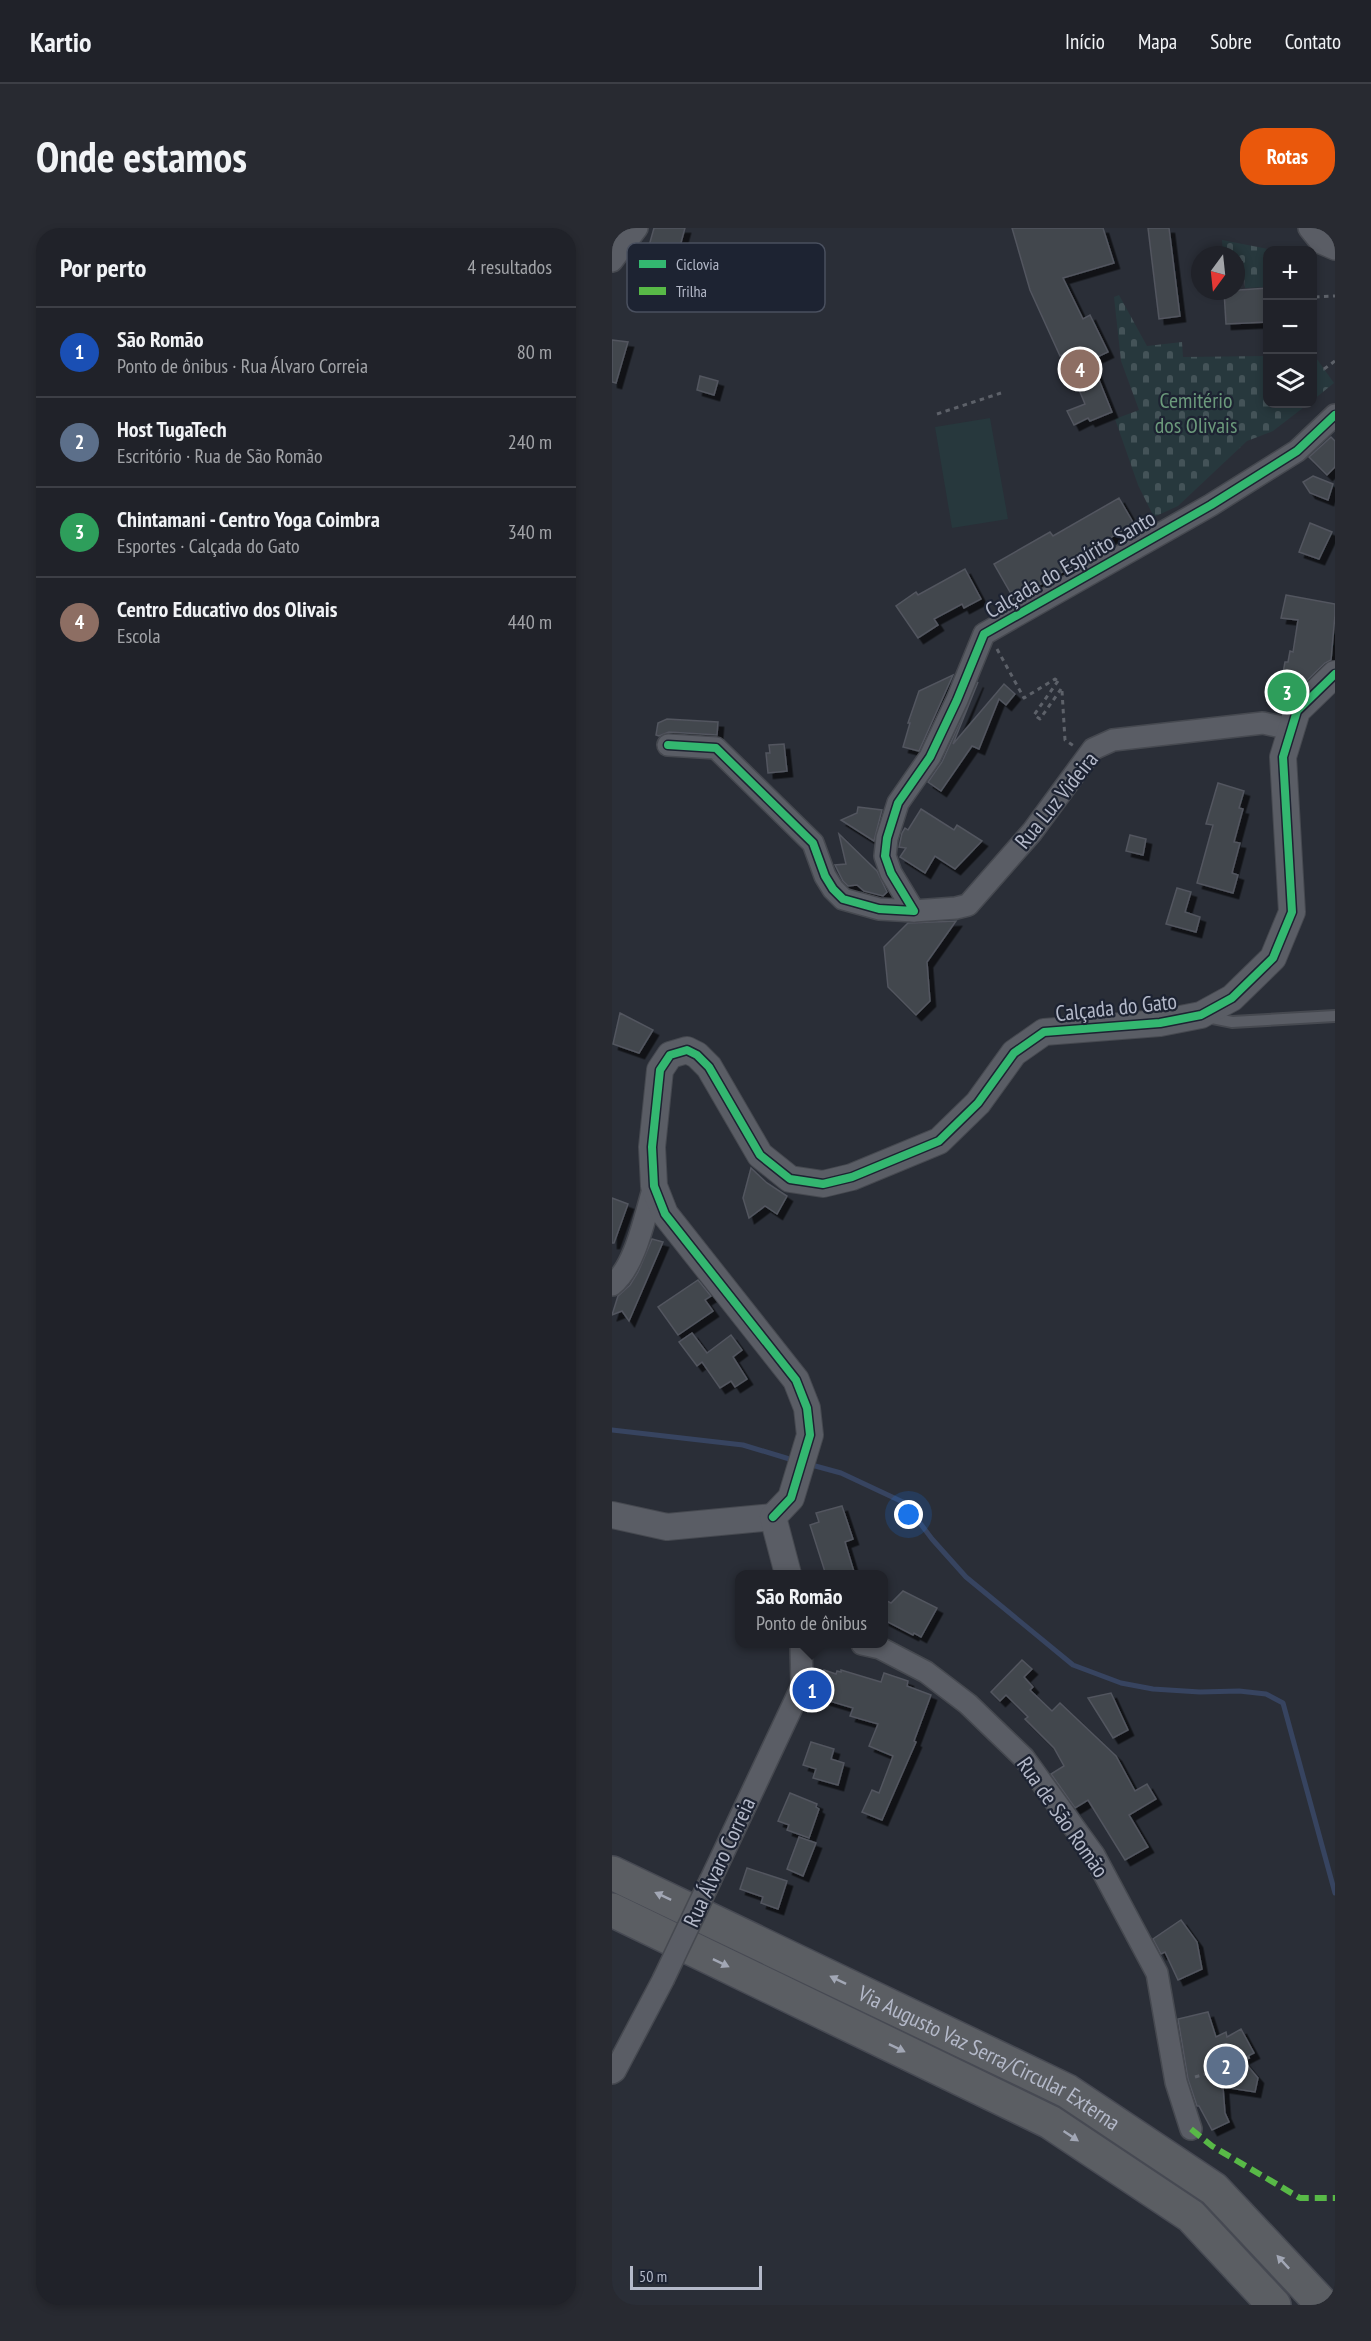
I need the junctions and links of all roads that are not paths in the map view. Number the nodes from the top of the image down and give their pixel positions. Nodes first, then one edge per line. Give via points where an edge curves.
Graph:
1 (637, 228) edge
2 (1309, 228) edge
3 (1335, 249) edge
4 (612, 261) edge
5 (1335, 415) edge
6 (1335, 674) edge
7 (1291, 729) junction
8 (668, 745) dead end
9 (914, 911) junction
10 (1201, 1016) junction
11 (1335, 1016) edge
12 (654, 1186) junction
13 (612, 1285) edge
14 (612, 1515) edge
15 (773, 1517) junction
16 (787, 1570) edge
17 (801, 1648) edge
18 (880, 1648) edge
19 (612, 1872) edge
20 (612, 1910) edge
21 (612, 2073) edge
22 (1191, 2129) dead end
23 (1274, 2305) edge
24 (1323, 2305) edge

1 - 4 street
2 - 3 street via 1321,243
5 - 9 street, Calçada do Espírito Santo via 1297,451 984,634 930,758 898,803 887,838 885,856 891,873
6 - 7 street, Calçada do Gato via 1297,711
7 - 9 street, Rua Luz Videira via 1263,723 1113,740 1093,749 1032,832 968,904
7 - 10 street, Calçada do Gato via 1283,757 1292,912 1273,958 1232,998
8 - 9 street via 716,748 813,843 825,876 843,899 879,909
10 - 11 lane via 1232,1022
10 - 12 street, Calçada do Gato via 1044,1032 1014,1053 978,1103 939,1141 852,1177 823,1184 790,1179 760,1155 709,1067 687,1050 670,1055 660,1070 652,1148
12 - 13 street via 629,1263
12 - 15 street, Calçada do Gato via 665,1214 796,1380 807,1408 810,1435 791,1498
14 - 15 street via 667,1527
15 - 16 street
17 - 21 street, Rua Álvaro Correia, bridge via 801,1686 663,1980
18 - 22 street, Rua de São Romão via 926,1672 968,1704 1024,1758 1087,1845 1157,1973 1176,2082
24 -> 19 highway, Via Augusto Vaz Serra/Circular Externa via 1214,2189 1067,2091
20 -> 23 highway, Via Augusto Vaz Serra/Circular Externa via 1050,2122 1191,2216

